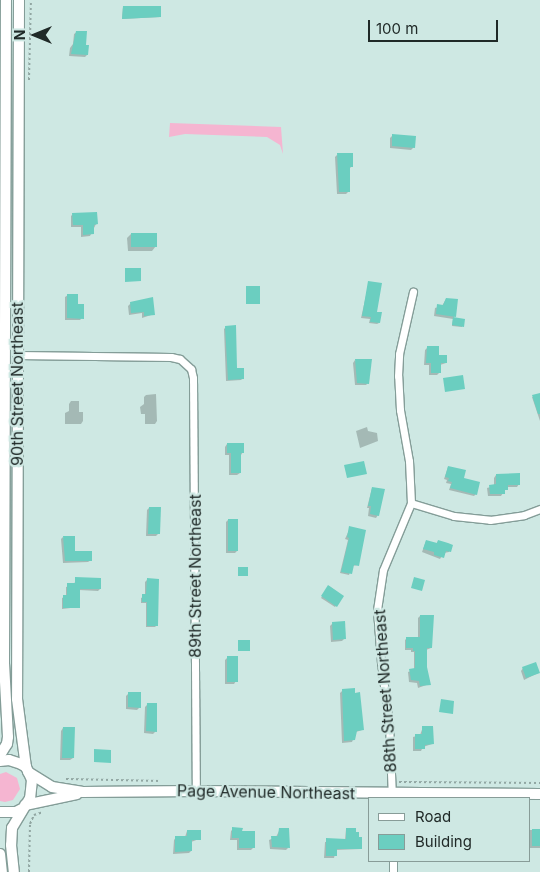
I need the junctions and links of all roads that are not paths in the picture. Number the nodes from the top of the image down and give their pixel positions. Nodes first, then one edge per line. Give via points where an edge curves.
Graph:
1 (6, 0) edge
2 (19, 0) edge
3 (413, 292) dead end
4 (18, 355) junction
5 (2, 356) edge
6 (411, 504) junction
7 (540, 509) edge
8 (0, 755) edge
9 (0, 761) edge
10 (27, 769) junction
11 (196, 791) junction
12 (82, 792) junction
13 (540, 794) edge
14 (392, 796) edge
15 (24, 807) junction
16 (0, 812) edge
17 (0, 854) edge
18 (2, 872) edge
19 (14, 872) edge

1 - 5 main road, 90th Street Northeast
2 - 4 main road, 90th Street Northeast
3 - 6 street, 88th Street Northeast via 399,354 398,376
4 - 10 main road, 90th Street Northeast via 17,699
4 - 11 street, 89th Street Northeast via 171,357 191,368
5 - 8 main road, 90th Street Northeast via 4,663 8,737
6 - 7 street via 454,516 490,520
6 - 14 street, 88th Street Northeast via 383,570 377,610 389,724
9 - 10 main road, Page Avenue Northeast via 9,760
10 - 12 main road, Page Avenue Northeast via 52,788
10 - 15 main road, 90th Street Northeast via 33,789
11 - 12 main road, Page Avenue Northeast
11 - 14 main road, Page Avenue Northeast
12 - 15 main road, Page Avenue Northeast
13 - 14 main road, Page Avenue Northeast
15 - 16 main road, Page Avenue Northeast via 16,812
15 - 19 main road via 10,837
17 - 18 main road

